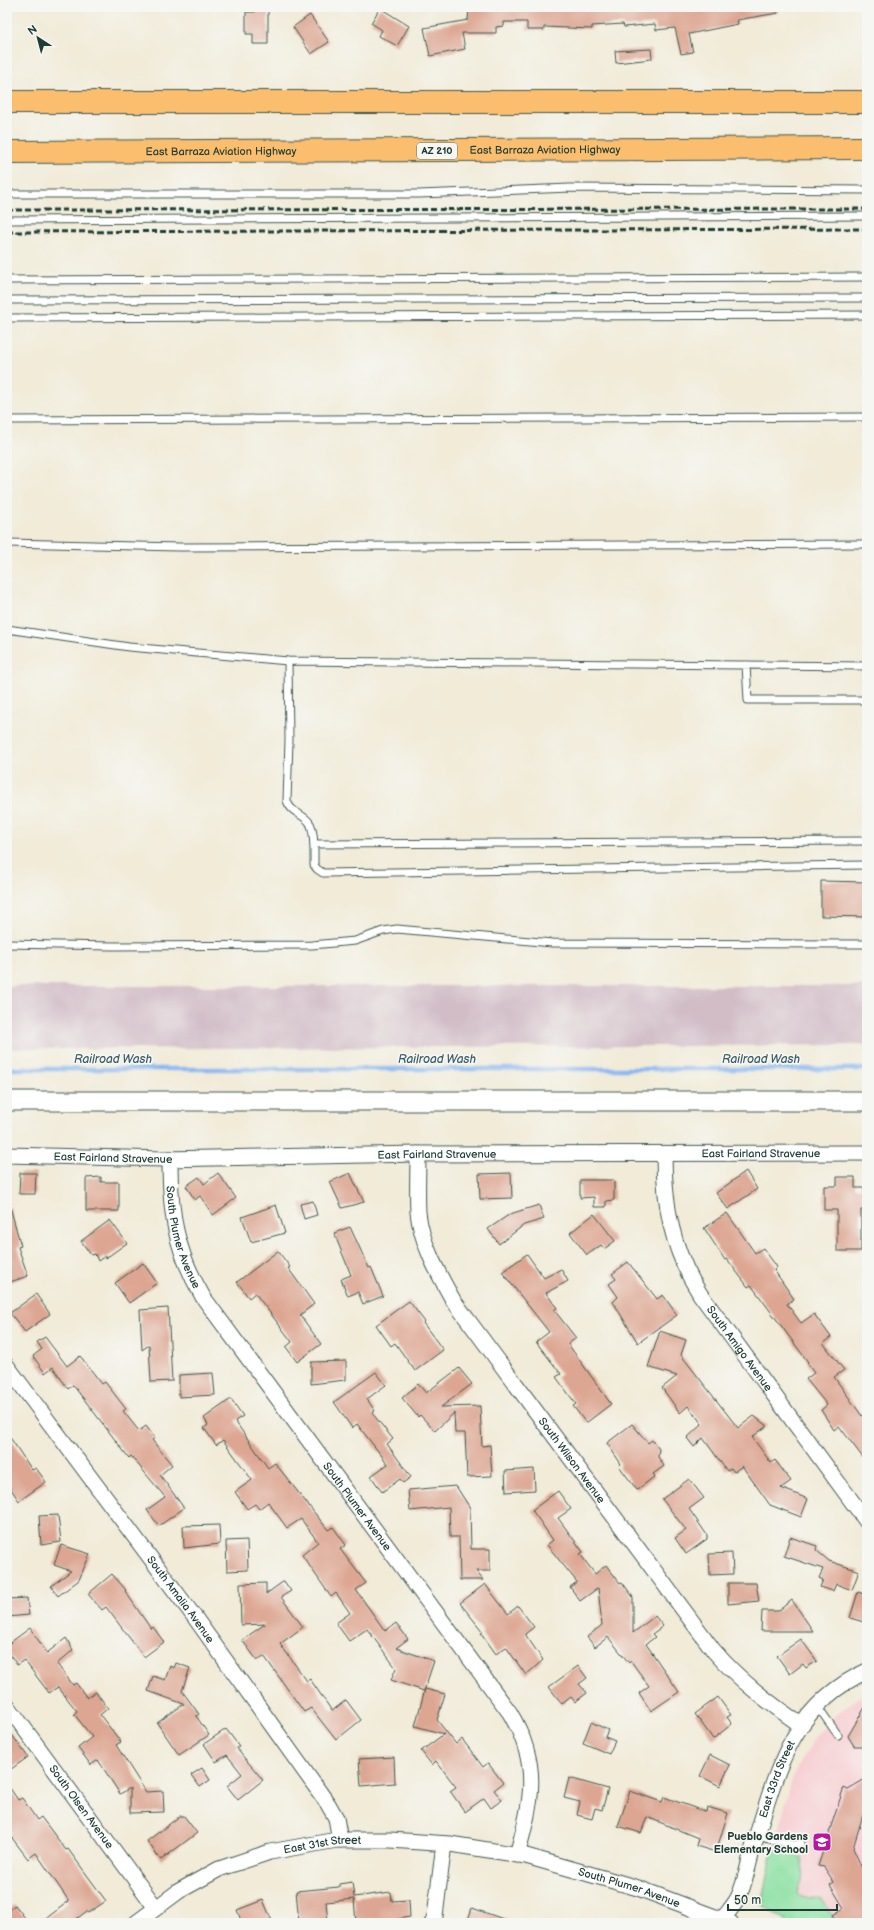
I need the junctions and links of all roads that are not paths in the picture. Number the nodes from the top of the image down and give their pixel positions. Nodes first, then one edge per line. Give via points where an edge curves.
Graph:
1 (7, 102) edge
2 (867, 102) edge
3 (867, 148) edge
4 (7, 152) edge
5 (867, 190) edge
6 (7, 194) edge
7 (867, 216) edge
8 (7, 220) edge
9 (867, 277) edge
10 (7, 280) edge
11 (867, 298) edge
12 (7, 300) edge
13 (867, 315) edge
14 (7, 318) edge
15 (867, 417) edge
16 (7, 420) edge
17 (7, 543) edge
18 (867, 544) edge
19 (7, 629) edge
20 (288, 661) junction
21 (746, 665) junction
22 (867, 666) edge
23 (867, 700) edge
24 (867, 841) edge
25 (314, 844) junction
26 (867, 865) edge
27 (7, 944) edge
28 (867, 944) edge
29 (7, 1101) edge
30 (867, 1101) edge
31 (867, 1153) edge
32 (418, 1154) junction
33 (664, 1154) junction
34 (7, 1155) edge
35 (170, 1159) junction
36 (7, 1366) edge
37 (867, 1522) edge
38 (867, 1671) edge
39 (7, 1705) edge
40 (814, 1708) junction
41 (801, 1725) junction
42 (838, 1735) dead end
43 (757, 1836) junction
44 (340, 1840) junction
45 (801, 1843) dead end
46 (444, 1844) junction
47 (522, 1856) junction
48 (156, 1908) junction
49 (725, 1922) edge
50 (136, 1923) edge
51 (432, 1923) edge

1 - 2 main road
3 - 4 main road, East Barraza Aviation Highway / AZ 210
5 - 6 lane via 570,188 419,194
7 - 8 lane
9 - 10 lane
11 - 12 lane
13 - 14 lane
15 - 16 lane
17 - 18 lane via 179,547
19 - 20 lane via 129,647
20 - 21 lane
20 - 25 lane via 287,801 289,806 309,821
21 - 22 lane
21 - 23 lane via 748,700
24 - 25 lane
25 - 26 lane via 314,865 323,873
27 - 28 lane via 312,945 355,941 383,931 397,930 552,943
29 - 30 street
31 - 33 street, East Fairland Stravenue
32 - 33 street, East Fairland Stravenue
32 - 35 street, East Fairland Stravenue
32 - 41 street, South Wilson Avenue via 418,1213 435,1268 453,1300 714,1651 746,1685
33 - 37 street, South Amigo Avenue via 667,1207 673,1238 686,1272
34 - 35 street, East Fairland Stravenue
35 - 47 street, South Plumer Avenue via 170,1195 176,1234 188,1270 203,1297 520,1729 528,1751 532,1776
36 - 44 street, South Amalia Avenue via 193,1614 328,1804 336,1818
38 - 40 street, East 33rd Street via 828,1695
39 - 48 street, South Olsen Avenue
40 - 41 street, East 33rd Street
40 - 42 lane via 823,1714
41 - 43 street, East 33rd Street via 778,1771
43 - 45 lane via 794,1845
43 - 49 street, East 33rd Street via 738,1897
44 - 46 street, East 31st Street
44 - 48 street, East 31st Street via 270,1852 219,1870 179,1891
46 - 47 street, East 31st Street
46 - 51 street
47 - 49 street, South Plumer Avenue via 638,1888
48 - 50 street, East 31st Street

